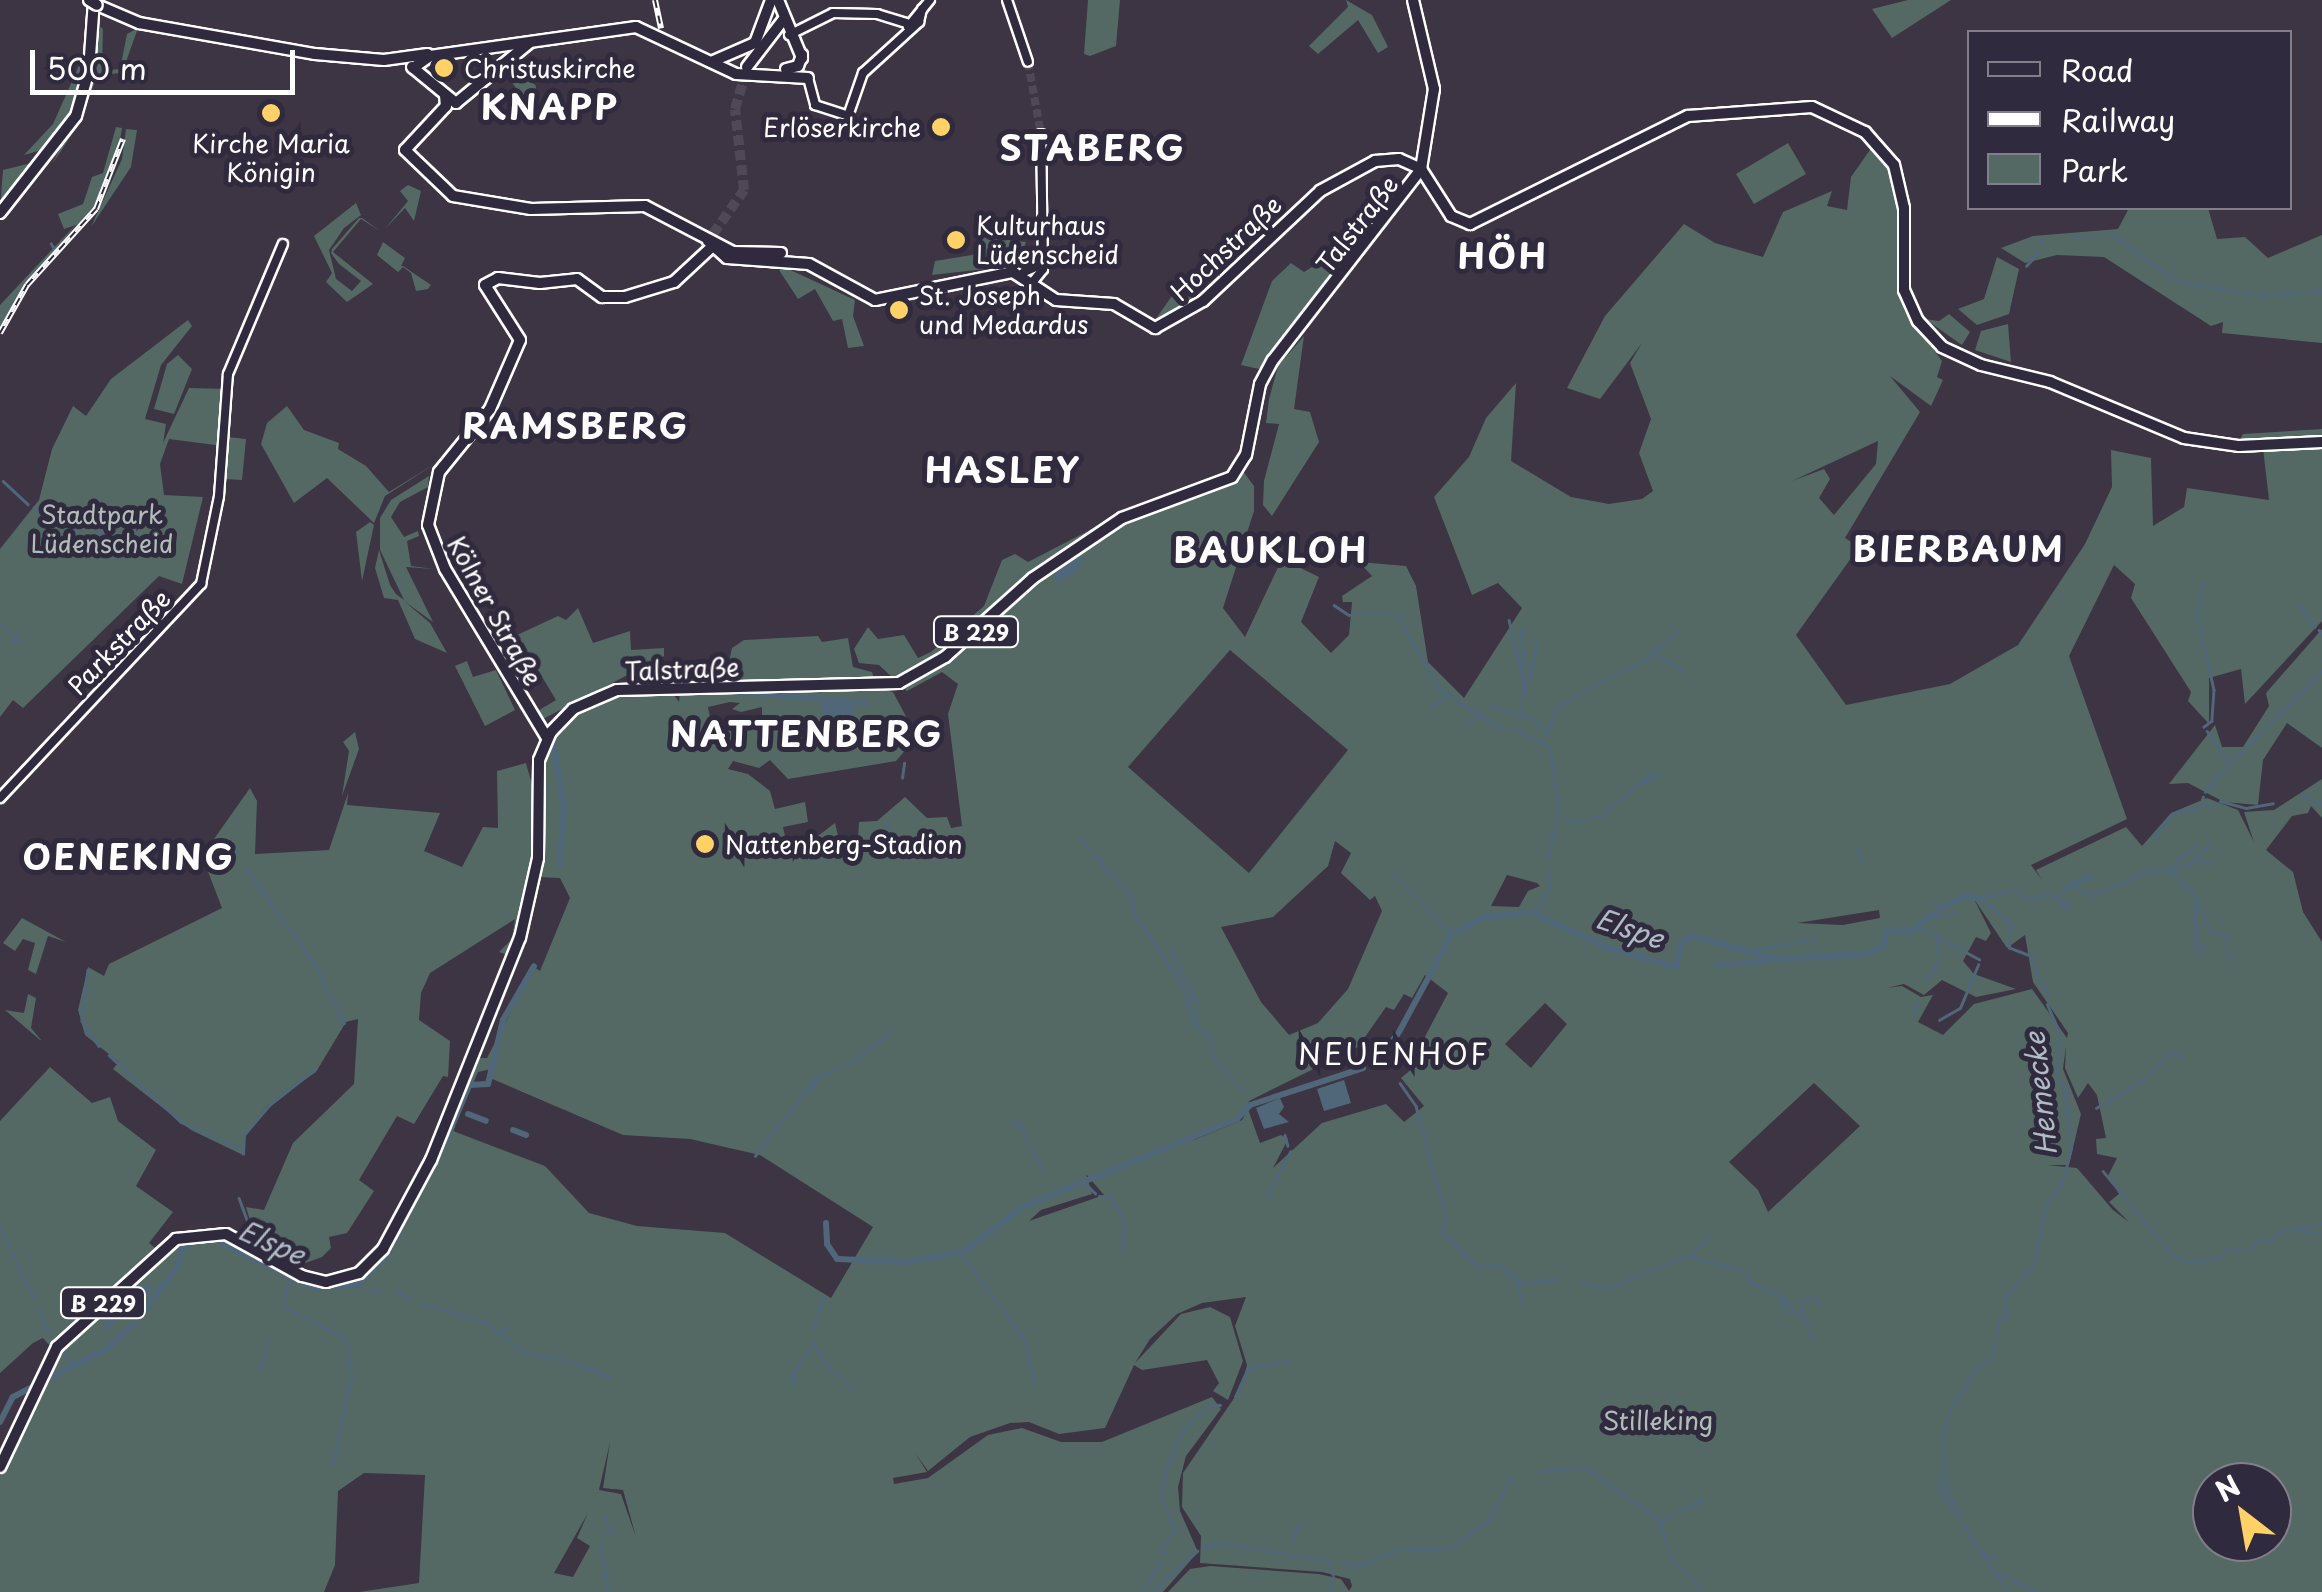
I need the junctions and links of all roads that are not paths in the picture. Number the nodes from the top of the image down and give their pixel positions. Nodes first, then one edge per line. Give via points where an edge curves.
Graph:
1 (930, 0) edge
2 (1007, 0) edge
3 (1412, 0) edge
4 (94, 1) edge
5 (922, 9) junction
6 (907, 23) junction
7 (782, 24) edge
8 (903, 35) junction
9 (514, 48) junction
10 (446, 56) junction
11 (1028, 62) tunnel mouth
12 (714, 64) junction
13 (413, 67) junction
14 (747, 67) tunnel mouth
15 (804, 68) junction
16 (449, 101) junction
17 (1041, 134) tunnel mouth
18 (1422, 169) junction
19 (0, 214) edge
20 (712, 241) junction
21 (283, 244) dead end
22 (727, 258) junction
23 (691, 268) junction
24 (1036, 284) junction
25 (642, 292) junction
26 (2322, 442) edge
27 (547, 738) junction
28 (0, 798) edge
29 (0, 1467) edge

1 - 5 street
2 - 11 street
3 - 18 main road, B 229 via 1434,89
4 - 13 main road via 156,24
4 - 19 main road via 89,70 76,116
5 - 6 street
5 - 8 street via 919,22
6 - 7 street via 839,13
6 - 8 street
7 - 12 main road
7 - 14 main road
7 - 15 main road
8 - 15 street via 864,73 848,116 813,102
9 - 10 main road
9 - 12 main road via 641,28
9 - 16 main road
10 - 13 main road
10 - 13 main road
12 - 15 main road
12 - 15 main road via 747,76
13 - 16 main road
16 - 20 main road via 405,150 462,199 531,209 625,205 670,217
17 - 24 street
18 - 24 main road, Hochstraße via 1386,158 1345,172 1280,222 1208,297 1166,326 1150,328 1107,302
18 - 26 main road via 1451,216 1470,224 1688,116 1824,110 1869,136 1894,165 1904,208 1904,290 1918,321 1942,347 1977,364 2050,382 2184,438 2239,446
18 - 27 main road, Talstraße / B 229 via 1273,360 1260,384 1246,455 1226,482 1122,518 1033,578 945,657 899,683 617,690 579,704
20 - 22 main road
20 - 23 main road, Kölner Straße
20 - 24 main road via 733,252 805,256 881,296 1002,268
20 - 25 main road
21 - 28 street, Parkstraße via 228,374 219,496 200,584
22 - 23 main road
22 - 24 main road via 801,261 875,300 1004,272
23 - 25 main road, Kölner Straße
25 - 27 main road, Kölner Straße via 603,298 577,279 486,282 520,340 497,396 443,466 431,494 428,525 438,556
27 - 29 main road, B 229 via 538,771 536,872 520,938 431,1160 383,1249 359,1273 326,1282 226,1234 183,1236 67,1336 34,1388

